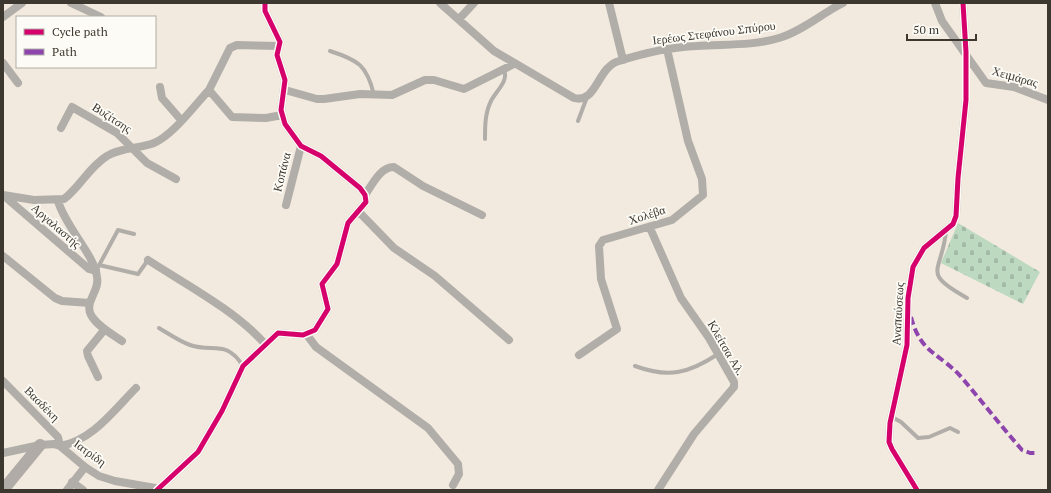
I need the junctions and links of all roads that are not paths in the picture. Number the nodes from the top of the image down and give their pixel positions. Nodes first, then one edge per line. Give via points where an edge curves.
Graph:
1 (22, 3) edge
2 (71, 3) edge
3 (265, 3) edge
4 (440, 3) edge
5 (474, 3) edge
6 (609, 3) edge
7 (843, 3) edge
8 (935, 3) edge
9 (963, 3) edge
10 (99, 16) edge
11 (3, 17) edge
12 (459, 19) junction
13 (279, 46) junction
14 (667, 49) junction
15 (330, 51) dead end
16 (966, 52) junction
17 (623, 60) junction
18 (3, 63) edge
19 (514, 64) junction
20 (504, 70) junction
21 (18, 83) dead end
22 (160, 87) dead end
23 (209, 90) junction
24 (285, 90) junction
25 (375, 95) junction
26 (587, 98) junction
27 (1048, 100) edge
28 (282, 115) junction
29 (181, 120) junction
30 (578, 121) dead end
31 (60, 128) dead end
32 (485, 139) dead end
33 (301, 146) junction
34 (133, 148) junction
35 (176, 179) dead end
36 (3, 195) edge
37 (365, 195) junction
38 (58, 201) junction
39 (286, 205) dead end
40 (359, 212) junction
41 (482, 215) dead end
42 (650, 228) junction
43 (946, 229) junction
44 (134, 234) dead end
45 (3, 256) edge
46 (148, 260) joint
47 (98, 268) junction
48 (967, 298) dead end
49 (90, 303) junction
50 (160, 328) dead end
51 (105, 329) junction
52 (307, 335) junction
53 (509, 340) dead end
54 (122, 341) dead end
55 (265, 344) junction
56 (718, 354) junction
57 (579, 355) dead end
58 (243, 366) junction
59 (635, 366) dead end
60 (98, 377) dead end
61 (3, 381) edge
62 (136, 388) dead end
63 (891, 417) junction
64 (958, 432) dead end
65 (40, 444) junction
66 (60, 446) junction
67 (3, 453) edge
68 (85, 467) junction
69 (72, 482) junction
70 (453, 485) dead end
71 (159, 489) edge
72 (3, 490) edge
73 (67, 490) edge
74 (83, 490) edge
75 (658, 490) edge
76 (916, 490) edge

1 - 11 street
2 - 10 street
3 - 13 street via 265,11 278,34
4 - 12 street
5 - 12 street
6 - 17 street
7 - 14 street, Ιερέως Στεφάνου Σπύρου via 778,38 752,43
8 - 16 street, Χειμάρας via 942,21
9 - 16 street, Αναπαύσεως
12 - 19 street via 487,46
13 - 23 street via 237,45 230,48
13 - 24 street via 278,56
14 - 17 street, Ιερέως Στεφάνου Σπύρου
14 - 42 street, Χολέβα via 688,142 702,179 704,192 701,198 676,218
15 - 25 lane via 358,62 366,70
16 - 27 street, Χειμάρας via 986,83 1019,88
16 - 43 street, Αναπαύσεως via 966,100 956,213 953,224
17 - 26 street, Ιερέως Στεφάνου Σπύρου via 605,69
18 - 21 street
19 - 20 street
19 - 26 street via 574,98
20 - 25 street via 467,89 425,80 392,95
20 - 32 lane via 504,81 491,100 487,112
22 - 29 street via 162,98
23 - 28 street via 232,117 266,118
23 - 29 street
24 - 25 street via 317,99 360,94
24 - 28 street
26 - 30 lane
28 - 33 street via 287,129
29 - 34 street via 162,139
31 - 34 street, Βυζίτσης via 72,107 118,133
33 - 37 street via 332,164
33 - 39 street, Κοπάνα
34 - 35 street, Βυζίτσης via 147,163
34 - 38 street via 106,157 66,198
36 - 38 street
36 - 47 street, Αργαλαστής via 89,269
37 - 40 street via 366,202
37 - 41 street via 383,171 394,166 423,186
38 - 47 street via 70,229
40 - 52 street via 346,227 337,264 322,284 328,309 318,327
40 - 53 street via 394,248 435,276
42 - 56 street, Κλείτσα Αλ. via 681,298
42 - 57 street, Χολέβα via 603,240 599,244 602,284 617,329
43 - 48 lane via 936,272 945,285
43 - 63 street, Αναπαύσεως via 924,248 913,267 908,298 907,345
44 - 47 lane via 118,230
45 - 49 street via 55,298
46 - 47 lane, Αργαλαστής via 138,274
46 - 55 street via 255,332
47 - 49 street via 97,286
49 - 51 street via 89,311 93,319
50 - 58 lane via 191,345 227,350 234,354
51 - 54 street
51 - 60 street via 87,351
52 - 55 street via 280,332
52 - 70 street via 321,350 428,428 458,464 459,474
55 - 58 street
56 - 59 lane via 698,365 668,374 654,373
56 - 75 street, Κλείτσα Αλ. via 734,382 734,387 694,434
58 - 71 street via 222,411 198,452
61 - 66 street, Βασδέκη via 58,437
62 - 66 street via 94,430 70,444
63 - 64 lane via 901,422 918,438 929,437 950,428
63 - 76 street, Αναπαύσεως via 889,435 892,449
65 - 66 street, Ιατρίδη
65 - 67 street, Ιατρίδη
65 - 72 street
66 - 68 street, Ιατρίδη
68 - 69 street
68 - 71 street, Ιατρίδη via 99,476 115,481
69 - 73 street
69 - 74 street

